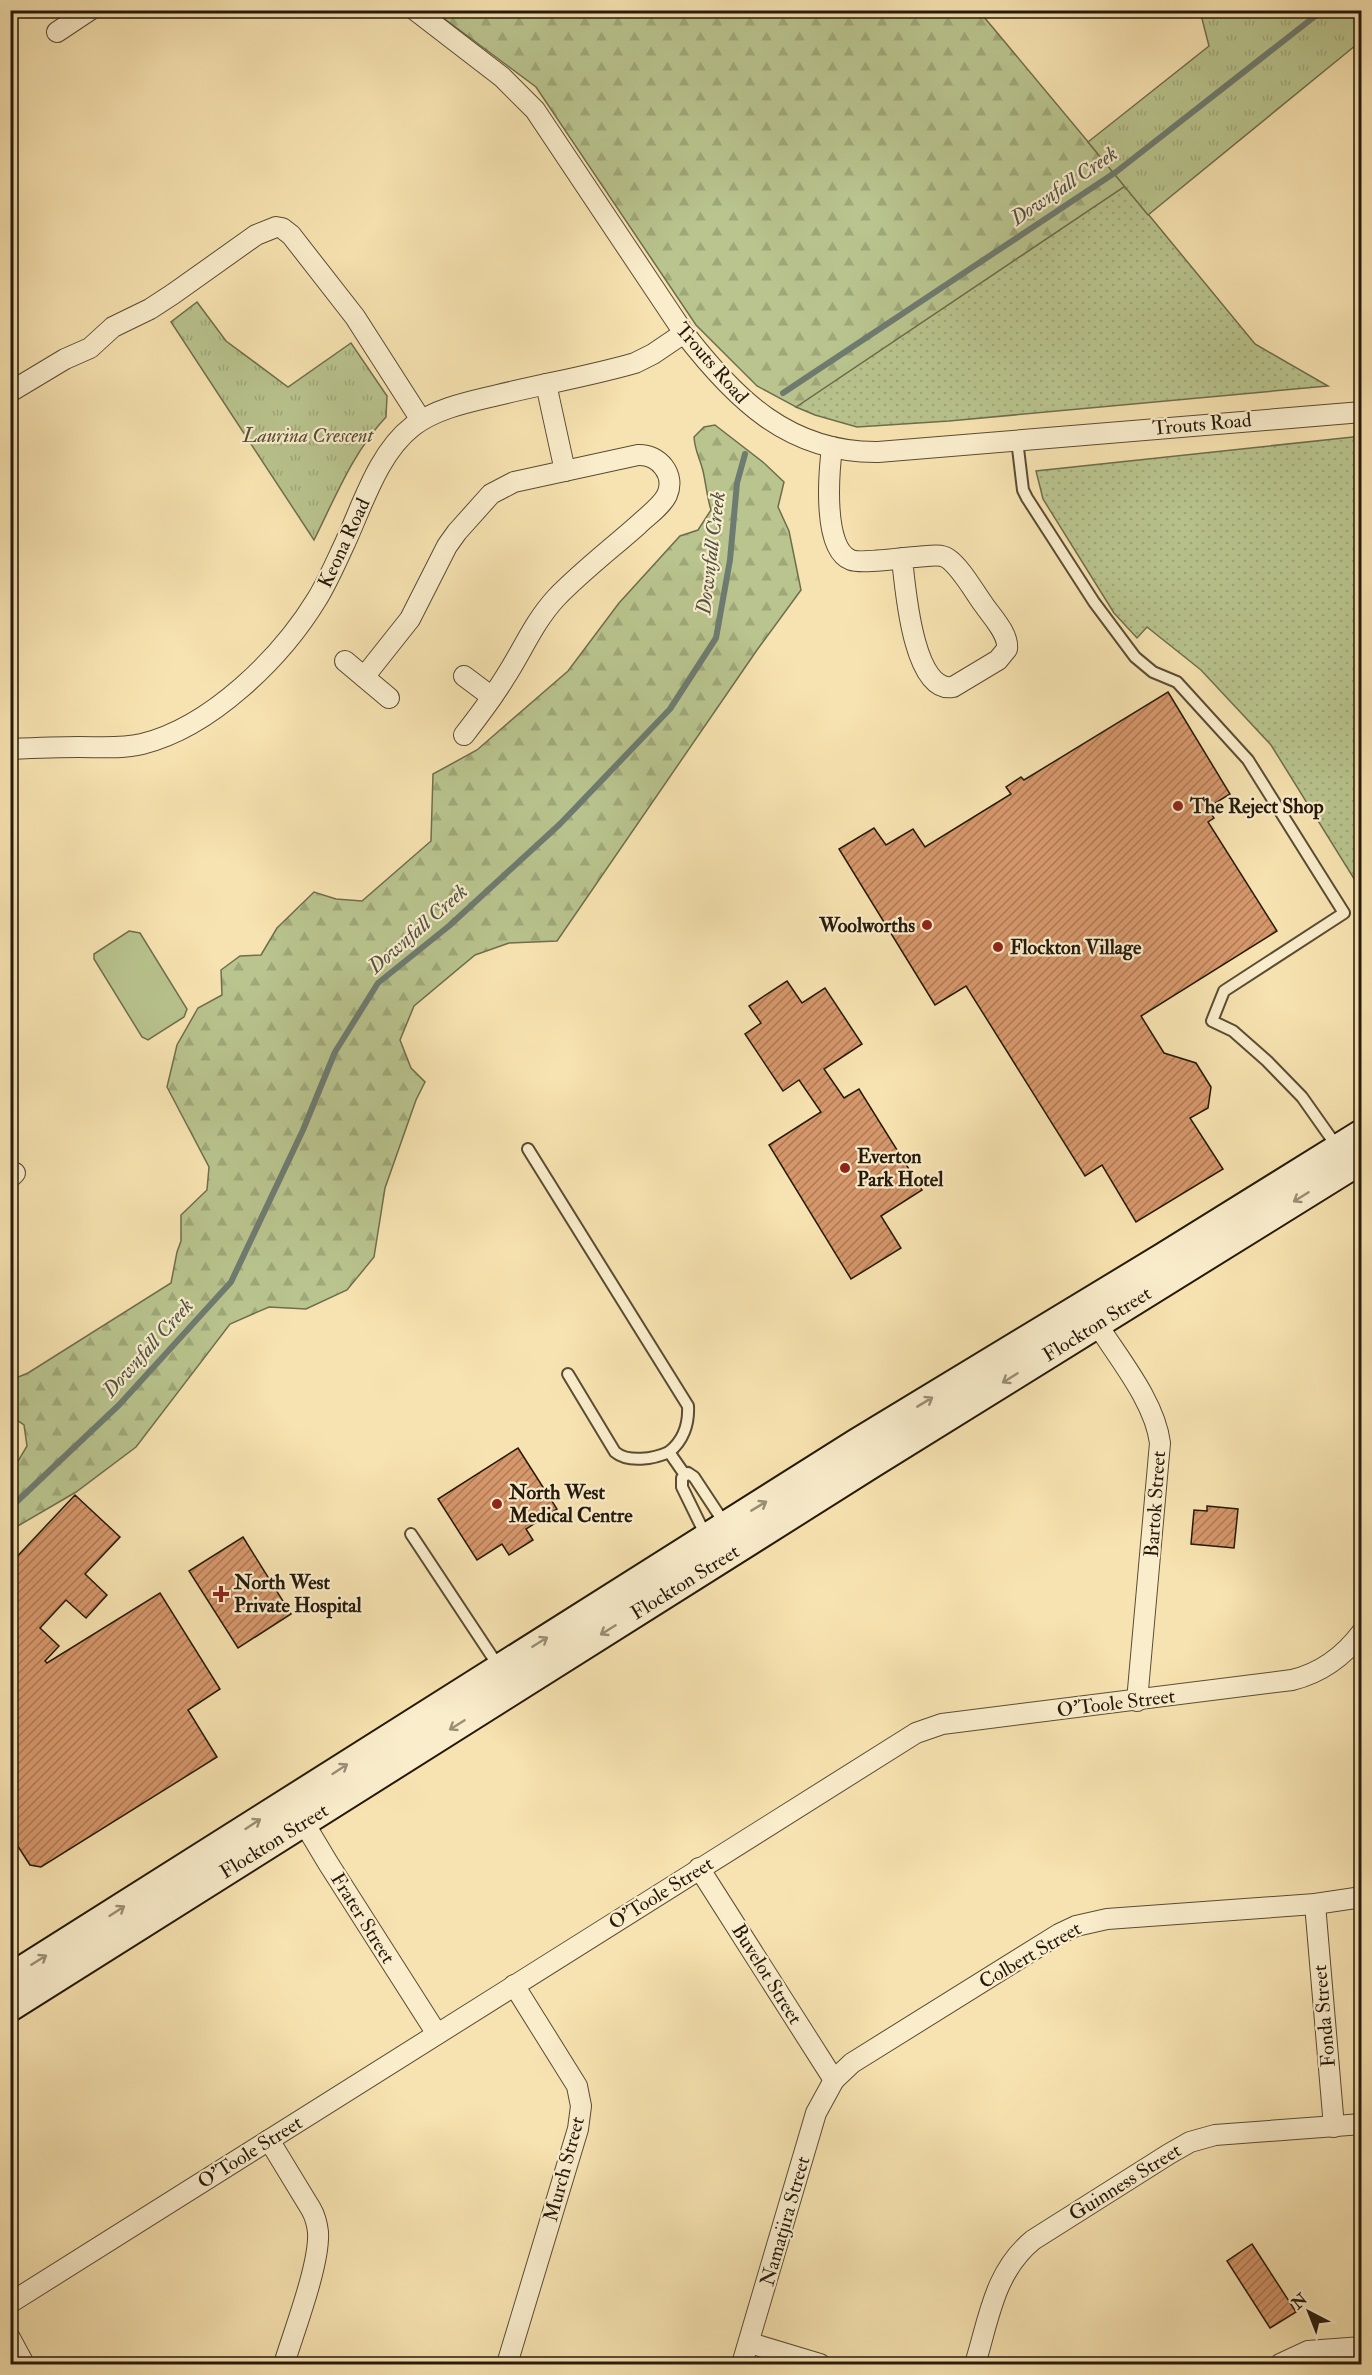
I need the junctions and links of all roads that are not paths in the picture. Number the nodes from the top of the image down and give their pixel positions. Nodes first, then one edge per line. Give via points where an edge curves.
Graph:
1 (415, 10) edge
2 (84, 12) edge
3 (57, 32) dead end
4 (684, 333) junction
5 (546, 384) junction
6 (10, 392) edge
7 (1362, 412) edge
8 (421, 420) junction
9 (1017, 440) junction
10 (832, 447) junction
11 (565, 471) junction
12 (902, 558) junction
13 (345, 661) dead end
14 (464, 676) dead end
15 (364, 677) junction
16 (492, 697) junction
17 (389, 698) dead end
18 (464, 735) dead end
19 (10, 748) edge
20 (1362, 1134) edge
21 (528, 1149) dead end
22 (1353, 1164) edge
23 (1097, 1324) junction
24 (568, 1374) dead end
25 (669, 1452) junction
26 (685, 1474) junction
27 (716, 1532) junction
28 (411, 1534) dead end
29 (1362, 1632) edge
30 (499, 1667) junction
31 (1137, 1701) junction
32 (297, 1811) junction
33 (699, 1868) junction
34 (1362, 1897) edge
35 (1315, 1904) junction
36 (10, 1978) edge
37 (514, 1985) junction
38 (10, 2007) edge
39 (437, 2034) junction
40 (834, 2080) junction
41 (1362, 2124) edge
42 (1334, 2127) junction
43 (268, 2140) junction
44 (10, 2303) edge
45 (10, 2338) edge
46 (750, 2343) junction
47 (1362, 2347) edge
48 (24, 2364) edge
49 (284, 2364) edge
50 (507, 2364) edge
51 (742, 2364) edge
52 (820, 2364) edge
53 (975, 2364) edge
54 (1280, 2364) edge

1 - 4 street, Trouts Road via 502,77 535,110
2 - 3 street
4 - 5 street, Keona Road via 634,363
4 - 10 street, Trouts Road via 719,376 754,410 787,430
5 - 8 street, Keona Road via 465,403
5 - 11 street
6 - 8 street via 65,358 90,348 113,327 150,309 256,235 276,227 291,235 342,299
7 - 9 street, Trouts Road
8 - 19 street, Keona Road via 404,434 380,468 316,601 274,656 238,690 190,723 142,744
9 - 10 street, Trouts Road via 878,452
9 - 22 lane via 1023,490 1094,602 1144,666 1177,682 1248,760 1344,913 1224,991 1212,1021 1233,1030 1267,1060 1302,1097
10 - 12 street via 829,494 839,550 855,561
11 - 15 street via 506,484 485,500 447,546 410,619
11 - 16 street via 647,454 663,466 669,488 654,510 542,614
12 - 12 street via 942,556 950,561 1007,640 1002,657 954,687 936,684 917,651
13 - 15 street
14 - 16 street
15 - 17 street
16 - 18 street
20 - 22 street, Flockton Street
21 - 25 lane via 688,1406 686,1429
22 -> 23 street, Flockton Street
27 -> 22 street, Flockton Street
23 - 31 street, Bartok Street via 1149,1408 1160,1443
23 -> 32 street, Flockton Street
24 - 25 lane via 620,1456 639,1458
25 - 26 lane
26 - 27 lane via 694,1477
26 - 27 lane via 682,1486
30 -> 27 street, Flockton Street
28 - 30 lane
29 - 31 street, O'Toole Street via 1332,1662 1306,1677
32 -> 30 street, Flockton Street
31 - 33 street, O'Toole Street via 942,1724 916,1733
36 -> 32 street, Flockton Street
32 - 38 street, Flockton Street
32 - 39 street, Frater Street
33 - 37 street, O'Toole Street
33 - 40 street, Buvelot Street
34 - 35 street, Colbert Street
35 - 40 street, Colbert Street via 1107,1919 1076,1926 864,2055
35 - 42 street, Fonda Street
37 - 39 street, O'Toole Street
37 - 50 street, Murch Street via 572,2077 581,2106 578,2129
39 - 43 street, O'Toole Street
40 - 46 street, Namatjira Street via 816,2114
41 - 42 street, Guinness Street
42 - 53 street, Guinness Street via 1201,2138 1033,2240 1005,2271
43 - 44 street, O'Toole Street
43 - 49 street via 311,2209 318,2232 314,2263
45 - 48 street
46 - 51 street, Namatjira Street
46 - 52 street
47 - 54 street via 1308,2351

